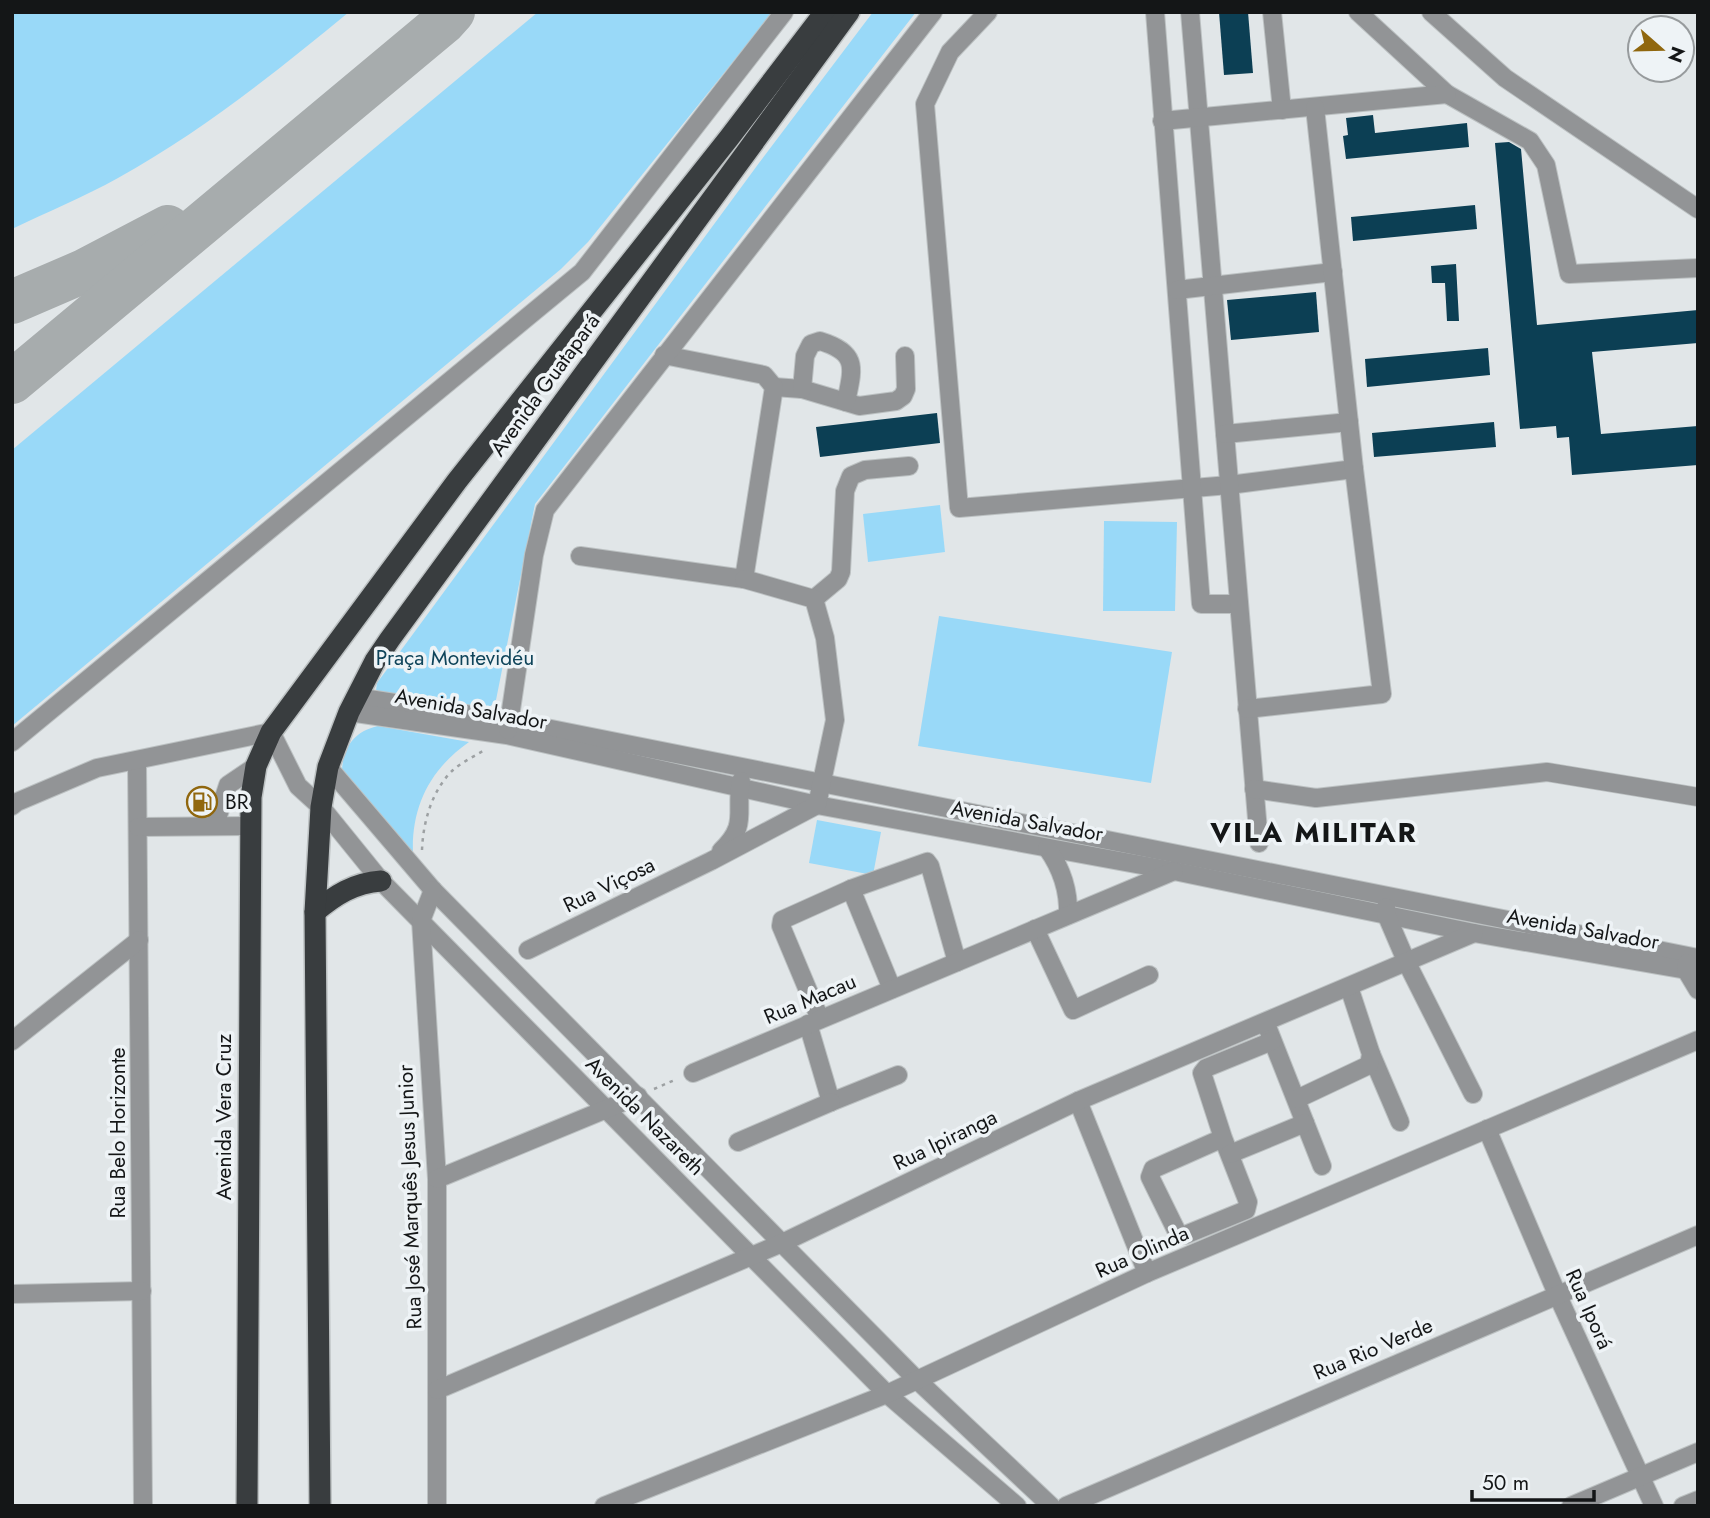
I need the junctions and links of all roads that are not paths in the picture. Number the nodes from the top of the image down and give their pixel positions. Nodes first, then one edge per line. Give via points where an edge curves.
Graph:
1 (784, 12) edge
2 (825, 12) edge
3 (849, 12) edge
4 (933, 12) edge
5 (988, 12) edge
6 (1154, 12) edge
7 (1190, 12) edge
8 (1272, 12) edge
9 (1358, 12) edge
10 (1431, 12) edge
11 (1447, 94) junction
12 (1315, 107) junction
13 (1282, 110) junction
14 (1199, 119) junction
15 (1162, 121) junction
16 (1698, 209) edge
17 (1698, 268) edge
18 (1333, 272) junction
19 (1213, 286) junction
20 (1177, 290) junction
21 (664, 355) junction
22 (905, 356) dead end
23 (774, 387) junction
24 (802, 389) junction
25 (846, 402) junction
26 (1349, 422) junction
27 (1225, 434) junction
28 (909, 466) dead end
29 (1354, 469) junction
30 (457, 481) junction
31 (1229, 485) junction
32 (1194, 487) junction
33 (486, 506) junction
34 (580, 556) dead end
35 (744, 579) junction
36 (814, 599) junction
37 (1239, 604) junction
38 (352, 704) junction
39 (1247, 709) junction
40 (509, 728) junction
41 (271, 732) junction
42 (12, 742) edge
43 (138, 761) junction
44 (328, 767) junction
45 (744, 769) junction
46 (255, 775) junction
47 (821, 782) junction
48 (740, 789) junction
49 (1254, 789) junction
50 (1698, 797) edge
51 (12, 806) edge
52 (817, 806) junction
53 (321, 807) junction
54 (215, 825) junction
55 (250, 826) junction
56 (138, 827) junction
57 (1259, 843) dead end
58 (1048, 848) junction
59 (1200, 859) junction
60 (711, 861) junction
61 (1174, 871) junction
62 (381, 881) junction
63 (426, 884) junction
64 (851, 889) junction
65 (1386, 905) junction
66 (316, 912) junction
67 (1068, 915) junction
68 (421, 921) junction
69 (1035, 929) junction
70 (1474, 933) junction
71 (139, 940) junction
72 (528, 950) dead end
73 (505, 962) junction
74 (957, 962) junction
75 (1407, 963) junction
76 (1693, 964) edge
77 (1149, 975) dead end
78 (478, 979) junction
79 (1349, 987) junction
80 (892, 989) junction
81 (1698, 990) edge
82 (814, 1022) junction
83 (1265, 1023) junction
84 (1698, 1040) edge
85 (12, 1041) edge
86 (1272, 1041) junction
87 (1371, 1054) junction
88 (693, 1073) road end
89 (898, 1075) dead end
90 (1473, 1094) dead end
91 (638, 1096) junction
92 (1297, 1099) junction
93 (1079, 1101) junction
94 (831, 1102) junction
95 (607, 1109) junction
96 (1400, 1122) dead end
97 (1305, 1123) junction
98 (1487, 1129) junction
99 (738, 1142) dead end
100 (1226, 1146) junction
101 (1322, 1166) dead end
102 (437, 1179) junction
103 (1698, 1235) edge
104 (782, 1243) junction
105 (752, 1256) junction
106 (1147, 1273) junction
107 (142, 1291) junction
108 (12, 1294) edge
109 (1557, 1294) junction
110 (916, 1379) junction
111 (437, 1390) junction
112 (887, 1394) junction
113 (1698, 1452) edge
114 (1639, 1477) junction
115 (1698, 1500) edge
116 (143, 1506) edge
117 (247, 1506) edge
118 (320, 1506) edge
119 (437, 1506) edge
120 (604, 1506) edge
121 (1017, 1506) edge
122 (1051, 1506) edge
123 (1066, 1506) edge
124 (1571, 1506) edge
125 (1654, 1506) edge
126 (1683, 1506) edge

1 - 42 street via 582,272
2 - 30 highway, Avenida Guatapará
3 - 33 highway, Avenida Guatapará
4 - 21 street
5 - 32 street via 950,52 925,104 959,508
6 - 15 street
7 - 14 street
8 - 13 street
9 - 11 street
10 - 16 street via 1505,78
11 - 12 street
11 - 17 street via 1530,141 1546,165 1569,274
12 - 13 street
12 - 18 street
13 - 14 street
14 - 15 street
14 - 19 street
15 - 20 street
18 - 19 street
18 - 26 street
19 - 20 street
19 - 27 street
20 - 32 street
21 - 23 street via 764,375
21 - 40 street via 545,510 534,555
22 - 25 street via 903,396 859,406
23 - 24 street
23 - 35 street
24 - 25 street
24 - 25 street via 805,356 811,344 820,341 846,353 851,362
26 - 27 street
26 - 29 street
27 - 31 street
28 - 36 street via 865,470 851,476 845,491 841,572
29 - 31 street
29 - 39 street via 1382,694
30 - 33 highway
30 - 41 highway, Avenida Guatapará
31 - 32 street
31 - 37 street
32 - 37 street via 1201,604
33 - 38 highway, Avenida Guatapará via 374,661
34 - 35 street
35 - 36 street
36 - 47 street via 825,638 835,720
37 - 39 street
38 - 40 street, Avenida Salvador
38 - 44 highway, Avenida Guatapará
39 - 49 street
40 - 45 street, Avenida Salvador
40 - 48 street, Avenida Salvador
41 - 43 street
41 - 46 highway, Avenida Vera Cruz
41 - 53 street, Avenida Nazareth via 298,786
43 - 51 street via 97,768
43 - 56 street, Rua Belo Horizonte
44 - 53 highway, Avenida Guatapará
44 - 63 street, Avenida Nazareth
45 - 47 street, Avenida Salvador
45 - 48 street, Rua Viçosa
46 - 54 street via 228,785
46 - 55 highway, Avenida Vera Cruz
47 - 52 street
47 - 59 street, Avenida Salvador
48 - 52 street, Avenida Salvador
48 - 60 street, Rua Viçosa via 741,816 735,837
49 - 50 street via 1316,798 1547,772
49 - 57 street
52 - 58 street, Avenida Salvador
52 - 60 street, Rua Viçosa
53 - 62 street, Avenida Nazareth
53 - 66 highway
54 - 55 street
54 - 56 street
55 - 117 highway, Avenida Vera Cruz
56 - 71 street, Rua Belo Horizonte
58 - 61 street, Avenida Salvador
58 - 67 street via 1065,882
59 - 61 street, Rua Macau
59 - 65 street, Avenida Salvador
60 - 72 street, Rua Viçosa
61 - 65 street, Avenida Salvador
61 - 67 street, Rua Macau
62 - 66 highway via 345,891
62 - 68 street, Avenida Nazareth
63 - 68 street, Rua José Marquês Jesus Junior
63 - 73 street, Avenida Nazareth
64 - 74 street via 927,862
64 - 80 street
64 - 82 street via 782,920
65 - 70 street, Avenida Salvador
65 - 75 street
65 - 76 street, Avenida Salvador
66 - 118 highway
67 - 69 street, Rua Macau
68 - 78 street, Avenida Nazareth
68 - 102 street, Rua José Marquês Jesus Junior
69 - 74 street, Rua Macau
69 - 77 street via 1073,1010
70 - 75 street, Rua Ipiranga
70 - 76 street, Avenida Salvador
71 - 85 street
71 - 107 street, Rua Belo Horizonte
73 - 78 street
73 - 91 street, Avenida Nazareth
74 - 80 street, Rua Macau
75 - 79 street, Rua Ipiranga
75 - 90 street
76 - 81 street
78 - 95 street, Avenida Nazareth
79 - 83 street, Rua Ipiranga
79 - 87 street
80 - 82 street, Rua Macau
82 - 88 street, Rua Macau
82 - 94 street
83 - 86 street
83 - 93 street, Rua Ipiranga
84 - 98 street, Rua Olinda
86 - 92 street
86 - 100 street via 1202,1073
87 - 92 street via 1368,1065
87 - 96 street
89 - 94 street
91 - 95 street
91 - 104 street, Avenida Nazareth
92 - 97 street
93 - 104 street, Rua Ipiranga
93 - 106 street
94 - 99 street
95 - 102 street
95 - 105 street, Avenida Nazareth
97 - 100 street
97 - 101 street
98 - 106 street, Rua Olinda
98 - 109 street, Rua Iporá
100 - 100 street via 1248,1202 1246,1210 1178,1234 1150,1177 1153,1170
102 - 111 street, Rua José Marquês Jesus Junior
103 - 109 street, Rua Rio Verde
104 - 105 street, Rua Ipiranga
104 - 110 street, Avenida Nazareth
105 - 111 street, Rua Ipiranga
105 - 112 street, Avenida Nazareth
106 - 110 street, Rua Olinda
107 - 108 street
107 - 116 street, Rua Belo Horizonte
109 - 114 street, Rua Iporá
109 - 123 street, Rua Rio Verde
110 - 112 street, Rua Olinda
110 - 122 street, Avenida Nazareth
111 - 119 street, Rua José Marquês Jesus Junior
112 - 120 street, Rua Olinda
112 - 121 street, Avenida Nazareth
113 - 114 street
114 - 124 street
114 - 125 street, Rua Iporá
115 - 126 street

